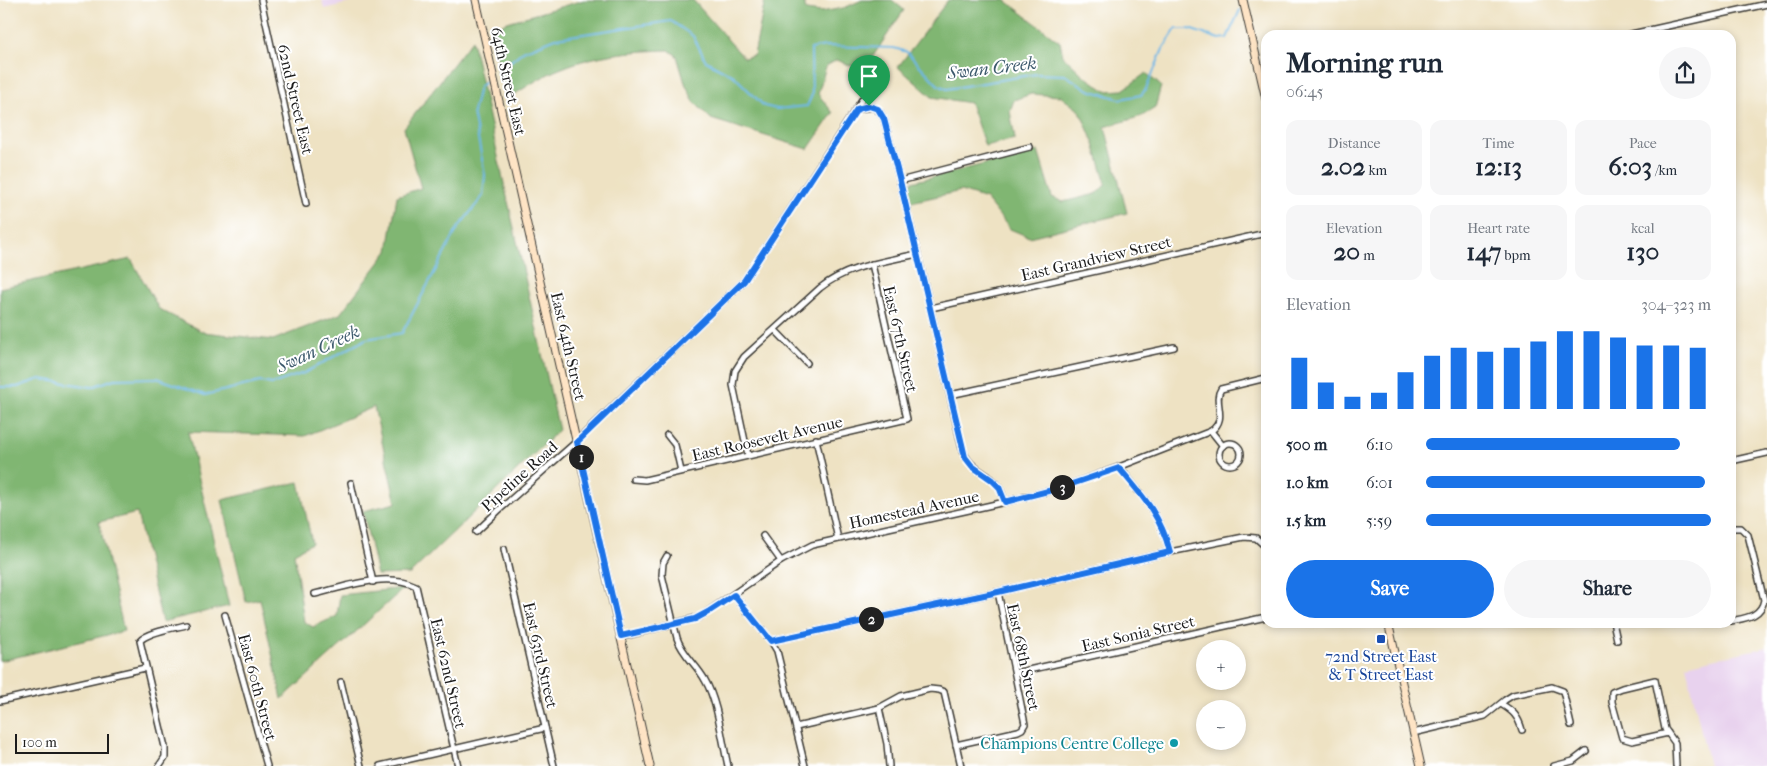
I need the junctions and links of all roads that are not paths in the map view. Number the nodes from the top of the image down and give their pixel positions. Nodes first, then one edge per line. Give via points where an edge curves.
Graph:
1 (261, 0) edge
2 (476, 0) edge
3 (1243, 1) edge
4 (1767, 4) edge
5 (1655, 30) edge
6 (1261, 78) edge
7 (865, 95) dead end
8 (857, 109) junction
9 (1030, 147) dead end
10 (514, 167) joint
11 (900, 181) junction
12 (306, 204) dead end
13 (1261, 234) edge
14 (917, 254) junction
15 (872, 264) junction
16 (931, 308) junction
17 (775, 330) junction
18 (1174, 347) dead end
19 (807, 363) dead end
20 (1261, 379) edge
21 (950, 395) junction
22 (907, 419) joint
23 (1211, 431) junction
24 (667, 436) dead end
25 (816, 439) junction
26 (577, 442) junction
27 (1223, 446) junction
28 (1767, 454) edge
29 (748, 455) junction
30 (1736, 460) edge
31 (1119, 468) junction
32 (681, 471) junction
33 (633, 480) dead end
34 (351, 483) dead end
35 (1005, 502) junction
36 (1736, 528) edge
37 (476, 532) dead end
38 (763, 536) dead end
39 (838, 538) junction
40 (1261, 542) edge
41 (504, 549) dead end
42 (1170, 552) junction
43 (667, 556) dead end
44 (781, 561) junction
45 (373, 582) junction
46 (998, 592) junction
47 (314, 594) dead end
48 (734, 595) junction
49 (225, 614) dead end
50 (1261, 618) edge
51 (1736, 620) edge
52 (674, 624) junction
53 (186, 625) dead end
54 (1389, 628) edge
55 (1614, 628) edge
56 (621, 636) junction
57 (1617, 640) dead end
58 (771, 641) junction
59 (146, 668) junction
60 (1015, 673) junction
61 (341, 682) dead end
62 (0, 701) edge
63 (1501, 704) junction
64 (879, 708) junction
65 (1571, 725) dead end
66 (796, 727) junction
67 (545, 728) junction
68 (1522, 730) dead end
69 (1413, 733) junction
70 (1668, 734) junction
71 (956, 745) junction
72 (454, 749) junction
73 (1586, 751) dead end
74 (161, 764) edge
75 (267, 766) edge
76 (361, 766) edge
77 (380, 766) edge
78 (458, 766) edge
79 (554, 766) edge
80 (650, 766) edge
81 (728, 766) edge
82 (805, 766) edge
83 (889, 766) edge
84 (961, 766) edge
85 (1421, 766) edge
86 (1554, 766) edge
87 (1676, 766) edge

1 - 12 street, 62nd Street East
2 - 10 street, 64th Street East
3 - 6 street
4 - 5 street
7 - 8 street, Pipeline Road
8 - 11 street via 869,106 880,112
8 - 26 street, Pipeline Road via 744,281
9 - 11 street
10 - 26 street, East 64th Street
11 - 14 street
13 - 16 street, East Grandview Street
14 - 15 street
14 - 16 street
15 - 17 street via 833,278
15 - 22 street, East 67th Street
16 - 21 street
17 - 19 street
17 - 29 street via 744,357 735,371 733,385
18 - 21 street
20 - 23 street via 1220,391 1220,417
21 - 35 street via 965,457 999,487
22 - 25 street, East Roosevelt Avenue
23 - 27 street
23 - 31 street, Homestead Avenue
24 - 32 street via 675,445
25 - 29 street, East Roosevelt Avenue
25 - 39 street
26 - 37 street, Pipeline Road
26 - 56 street, East 64th Street
27 - 27 street via 1219,454 1222,462 1236,462 1239,448 1231,443
28 - 30 street
29 - 32 street, East Roosevelt Avenue
31 - 35 street, Homestead Avenue
31 - 42 street via 1153,510
32 - 33 street, East Roosevelt Avenue
34 - 45 street
35 - 39 street, Homestead Avenue
36 - 51 street via 1743,529 1748,535 1764,600 1759,611
38 - 44 street
39 - 44 street, Homestead Avenue via 812,545
40 - 42 street via 1256,538 1244,537
41 - 67 street, East 63rd Street
42 - 46 street
43 - 52 street via 662,563 662,575
44 - 48 street, Homestead Avenue
45 - 47 street
45 - 72 street, East 62nd Street via 393,579 416,586
46 - 58 street
46 - 60 street, East 68th Street
48 - 52 street, Homestead Avenue via 700,617
48 - 58 street
49 - 75 street, East 60th Street
50 - 60 street, East Sonia Street
52 - 56 street, Homestead Avenue
52 - 81 street via 681,647 710,690
53 - 59 street via 144,638 140,643
54 - 69 street
55 - 57 street
56 - 80 street, East 64th Street
58 - 66 street via 779,656
59 - 62 street
59 - 74 street via 165,748
60 - 71 street, East 68th Street via 1025,720 1023,727 1018,731
61 - 76 street
63 - 65 street via 1513,695 1547,687 1558,688 1563,691
63 - 68 street via 1517,716
63 - 69 street via 1485,716
64 - 66 street
64 - 71 street via 901,696 930,689 944,692
64 - 83 street
66 - 82 street
67 - 72 street
67 - 79 street, East 63rd Street
69 - 85 street
70 - 70 street via 1635,741 1622,738 1612,692 1655,680
70 - 87 street via 1675,742
71 - 84 street
72 - 77 street
72 - 78 street, East 62nd Street
73 - 86 street via 1573,761

